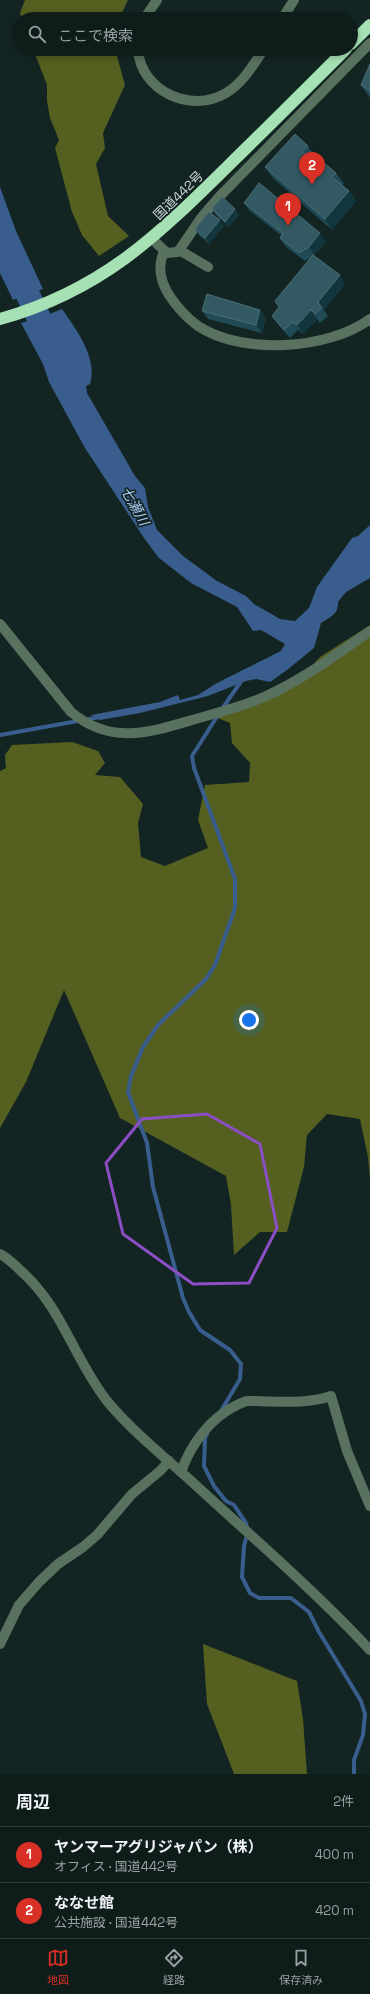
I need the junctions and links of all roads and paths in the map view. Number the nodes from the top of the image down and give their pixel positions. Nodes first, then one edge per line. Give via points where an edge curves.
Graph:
1 (157, 0) edge
2 (294, 0) edge
3 (149, 12) edge
4 (286, 12) edge
5 (370, 25) edge
6 (358, 37) edge
7 (370, 43) edge
8 (358, 55) edge
9 (140, 56) edge
10 (259, 56) edge
11 (339, 56) edge
12 (357, 56) edge
13 (152, 239) junction
14 (179, 250) junction
15 (164, 252) junction
16 (208, 267) dead end
17 (0, 319) edge
18 (370, 319) edge
19 (0, 624) edge
20 (370, 631) edge
21 (0, 1254) edge
22 (168, 1461) junction
23 (181, 1472) junction
24 (370, 1506) edge
25 (0, 1644) edge
26 (370, 1650) edge

1 - 3 street
2 - 4 street
5 - 6 highway
7 - 8 street
9 - 10 street via 147,76 158,87 174,97 199,101 212,100 233,88 248,73
11 - 13 highway, 国道442号
12 - 14 street via 219,197
13 - 15 street
13 - 17 highway, 国道442号 via 109,271 71,292 39,307
14 - 15 street via 171,254
14 - 16 street
15 - 18 street via 160,265 166,290 187,316 199,326 222,336 260,344 314,343 338,336
19 - 20 street via 77,717 104,730 130,734 160,730 223,712 263,697 313,670
21 - 22 street via 29,1278 59,1316 92,1382 108,1402 134,1431
22 - 23 street
22 - 25 street via 132,1494 97,1535 58,1564 39,1582 19,1605
23 - 24 street via 197,1441 224,1412 247,1401 320,1400 331,1396 347,1451
23 - 26 street via 316,1594

